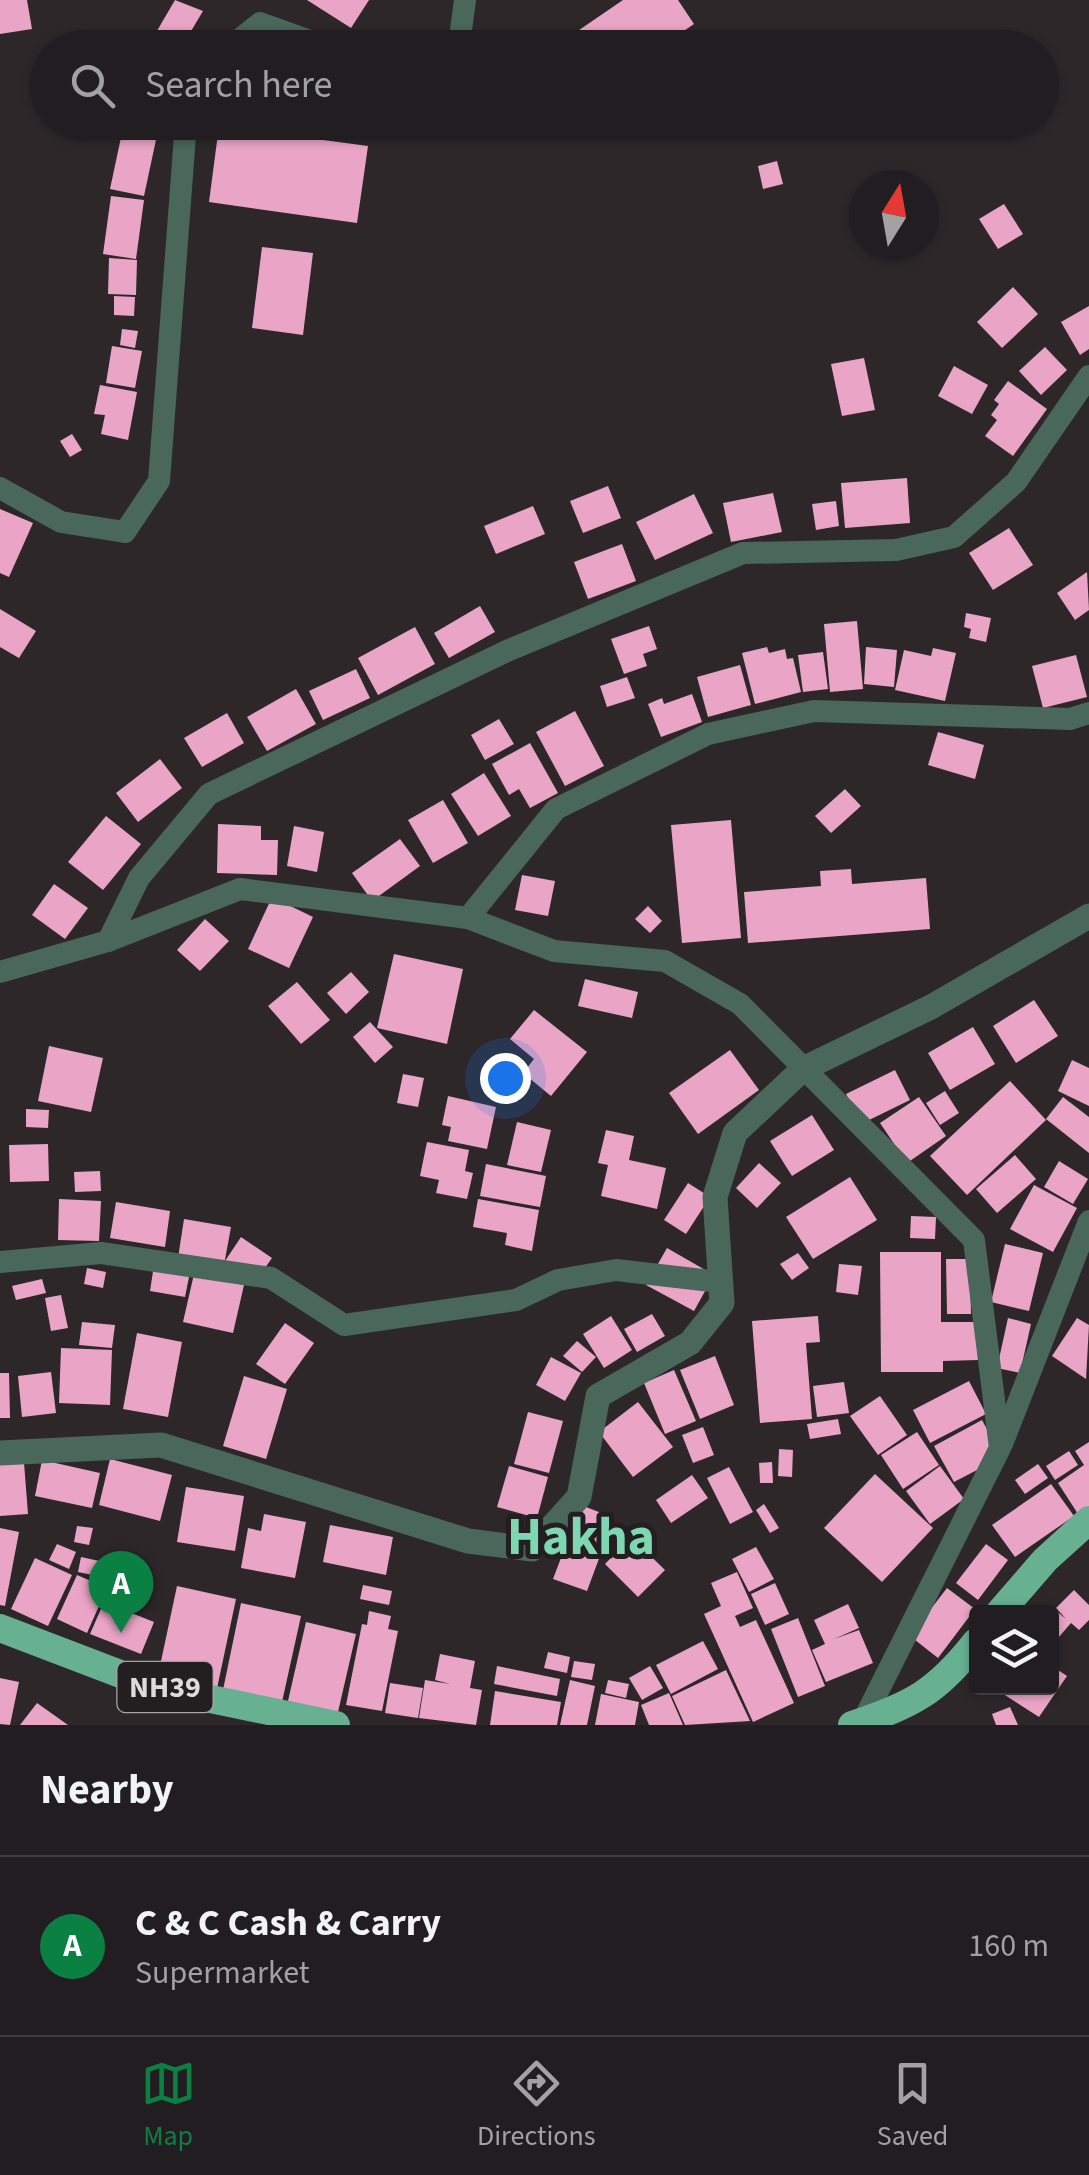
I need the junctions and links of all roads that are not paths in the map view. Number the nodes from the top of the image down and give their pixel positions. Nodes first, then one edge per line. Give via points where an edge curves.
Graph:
1 (465, 0) edge
2 (252, 30) edge
3 (278, 30) edge
4 (462, 30) edge
5 (185, 140) edge
6 (1089, 376) edge
7 (0, 488) edge
8 (1089, 713) edge
9 (1089, 916) edge
10 (468, 918) junction
11 (108, 941) junction
12 (0, 972) edge
13 (803, 1069) junction
14 (1089, 1221) edge
15 (0, 1262) edge
16 (720, 1282) junction
17 (1000, 1448) junction
18 (0, 1453) edge
19 (1089, 1520) edge
20 (1006, 1605) edge
21 (0, 1628) edge
22 (969, 1651) edge
23 (857, 1723) edge
24 (336, 1725) edge

1 - 4 street
2 - 3 street via 260,24
5 - 7 street via 159,481 125,532 61,522
6 - 11 street via 1016,482 954,537 896,550 743,553 509,650 209,794 139,878
8 - 10 street via 1070,719 814,711 708,734 556,809
9 - 13 street via 931,1007
10 - 11 street via 240,889
10 - 13 street via 554,951 664,962 740,1004
11 - 12 street
13 - 16 street via 735,1133 716,1197
13 - 17 street via 974,1240
14 - 17 street
15 - 16 street via 101,1253 271,1278 344,1325 516,1300 558,1280 616,1270
16 - 18 street via 722,1303 690,1344 598,1396 579,1497 532,1549 468,1541 161,1445
17 - 23 street
19 - 20 highway
21 - 24 highway, NH39 via 154,1684
22 - 23 highway via 942,1684 918,1700

